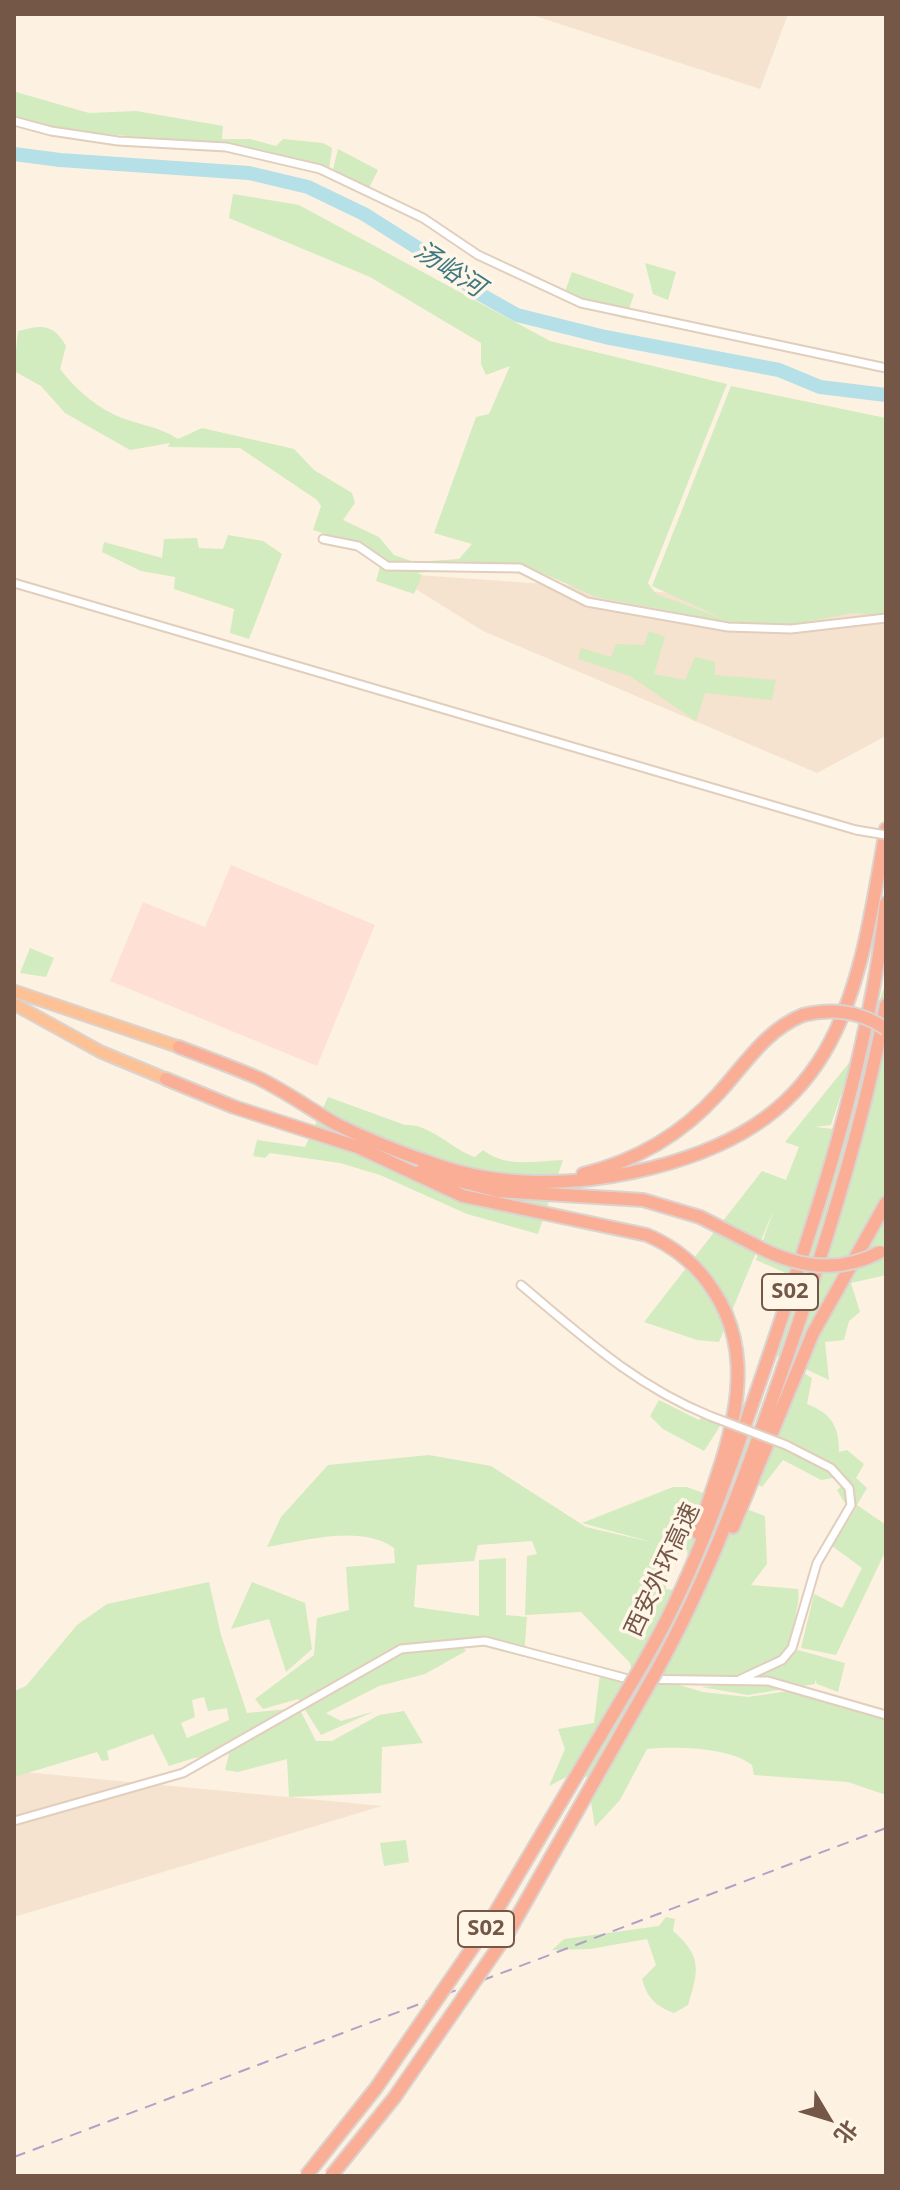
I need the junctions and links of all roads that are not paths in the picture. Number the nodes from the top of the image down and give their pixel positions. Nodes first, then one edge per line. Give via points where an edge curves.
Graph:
1 (14, 121) edge
2 (886, 368) edge
3 (323, 539) dead end
4 (14, 583) edge
5 (886, 618) edge
6 (886, 829) edge
7 (886, 835) edge
8 (886, 903) edge
9 (14, 991) edge
10 (14, 1004) edge
11 (886, 1005) edge
12 (886, 1029) edge
13 (179, 1047) joint
14 (166, 1079) joint
15 (360, 1148) junction
16 (533, 1181) junction
17 (886, 1203) edge
18 (883, 1250) edge
19 (521, 1285) dead end
20 (688, 1615) junction
21 (668, 1619) junction
22 (739, 1680) junction
23 (886, 1715) edge
24 (14, 1821) edge
25 (306, 2176) edge
26 (331, 2176) edge

1 - 2 street via 118,141 226,147 320,169 423,218 478,255 581,303
3 - 5 street via 358,546 387,566 520,568 587,602 728,627 791,629
4 - 7 street, bridge
6 - 16 highway via 849,1006 818,1065 785,1104 724,1144 676,1161 601,1178
8 - 21 highway, 西安外环高速 / S02 via 858,1051 813,1223 710,1523
9 - 13 highway
10 - 14 highway via 101,1052
11 - 20 highway, 西安外环高速 / S02 via 812,1285 738,1494
12 - 16 highway, bridge via 840,1011 803,1015 769,1036 700,1113 659,1143 610,1166
13 - 16 highway via 260,1079 348,1130 437,1165 483,1177
14 - 15 highway
15 - 18 highway, bridge via 479,1188 657,1204 700,1217 780,1258 818,1267 855,1263
15 - 21 highway via 463,1196 647,1235 683,1256 710,1285 734,1335 738,1390 718,1473
17 - 20 highway via 813,1333 734,1525
19 - 22 street, bridge via 665,1398 786,1445 831,1468 849,1488 851,1505 817,1563 792,1648 782,1660
20 - 26 highway, 西安外环高速 / S02, bridge via 508,1933 394,2098
21 - 25 highway, 西安外环高速 / S02, bridge via 488,1925 376,2088
22 - 23 street via 768,1681
22 - 24 street via 628,1679 485,1641 401,1649 183,1773

